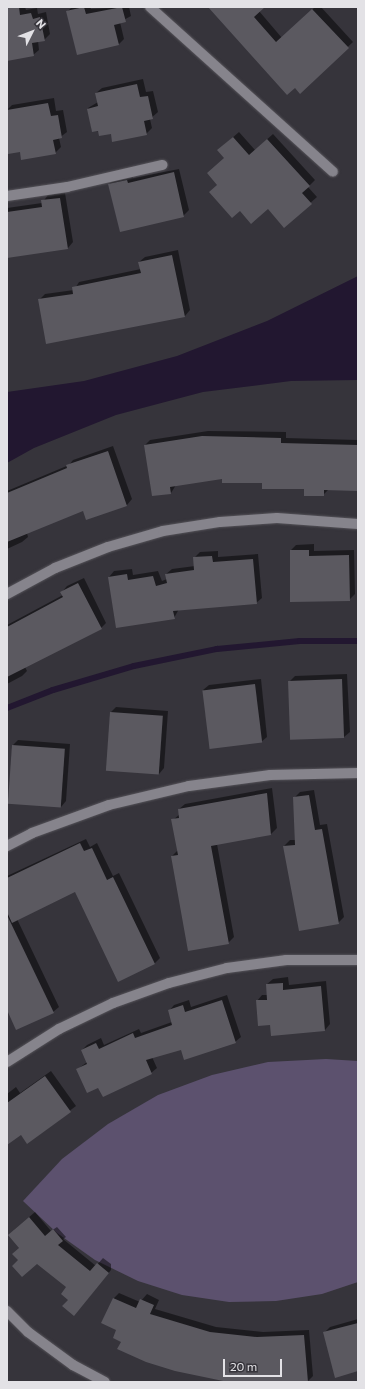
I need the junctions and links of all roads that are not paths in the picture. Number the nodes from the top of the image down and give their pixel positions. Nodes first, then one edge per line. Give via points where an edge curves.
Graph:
1 (150, 7) edge
2 (162, 165) dead end
3 (333, 172) dead end
4 (7, 196) edge
5 (358, 524) edge
6 (7, 594) edge
7 (358, 773) edge
8 (7, 846) edge
9 (358, 960) edge
10 (7, 1062) edge
11 (7, 1311) edge
12 (105, 1382) edge

1 - 3 lane
2 - 4 lane via 67,187
5 - 6 lane via 277,518 220,522 163,531 108,547 61,566
7 - 8 lane via 270,775 189,786 109,805 32,833
9 - 10 lane via 286,960 226,968 169,982 113,1003 59,1029
11 - 12 lane via 28,1332 73,1365

